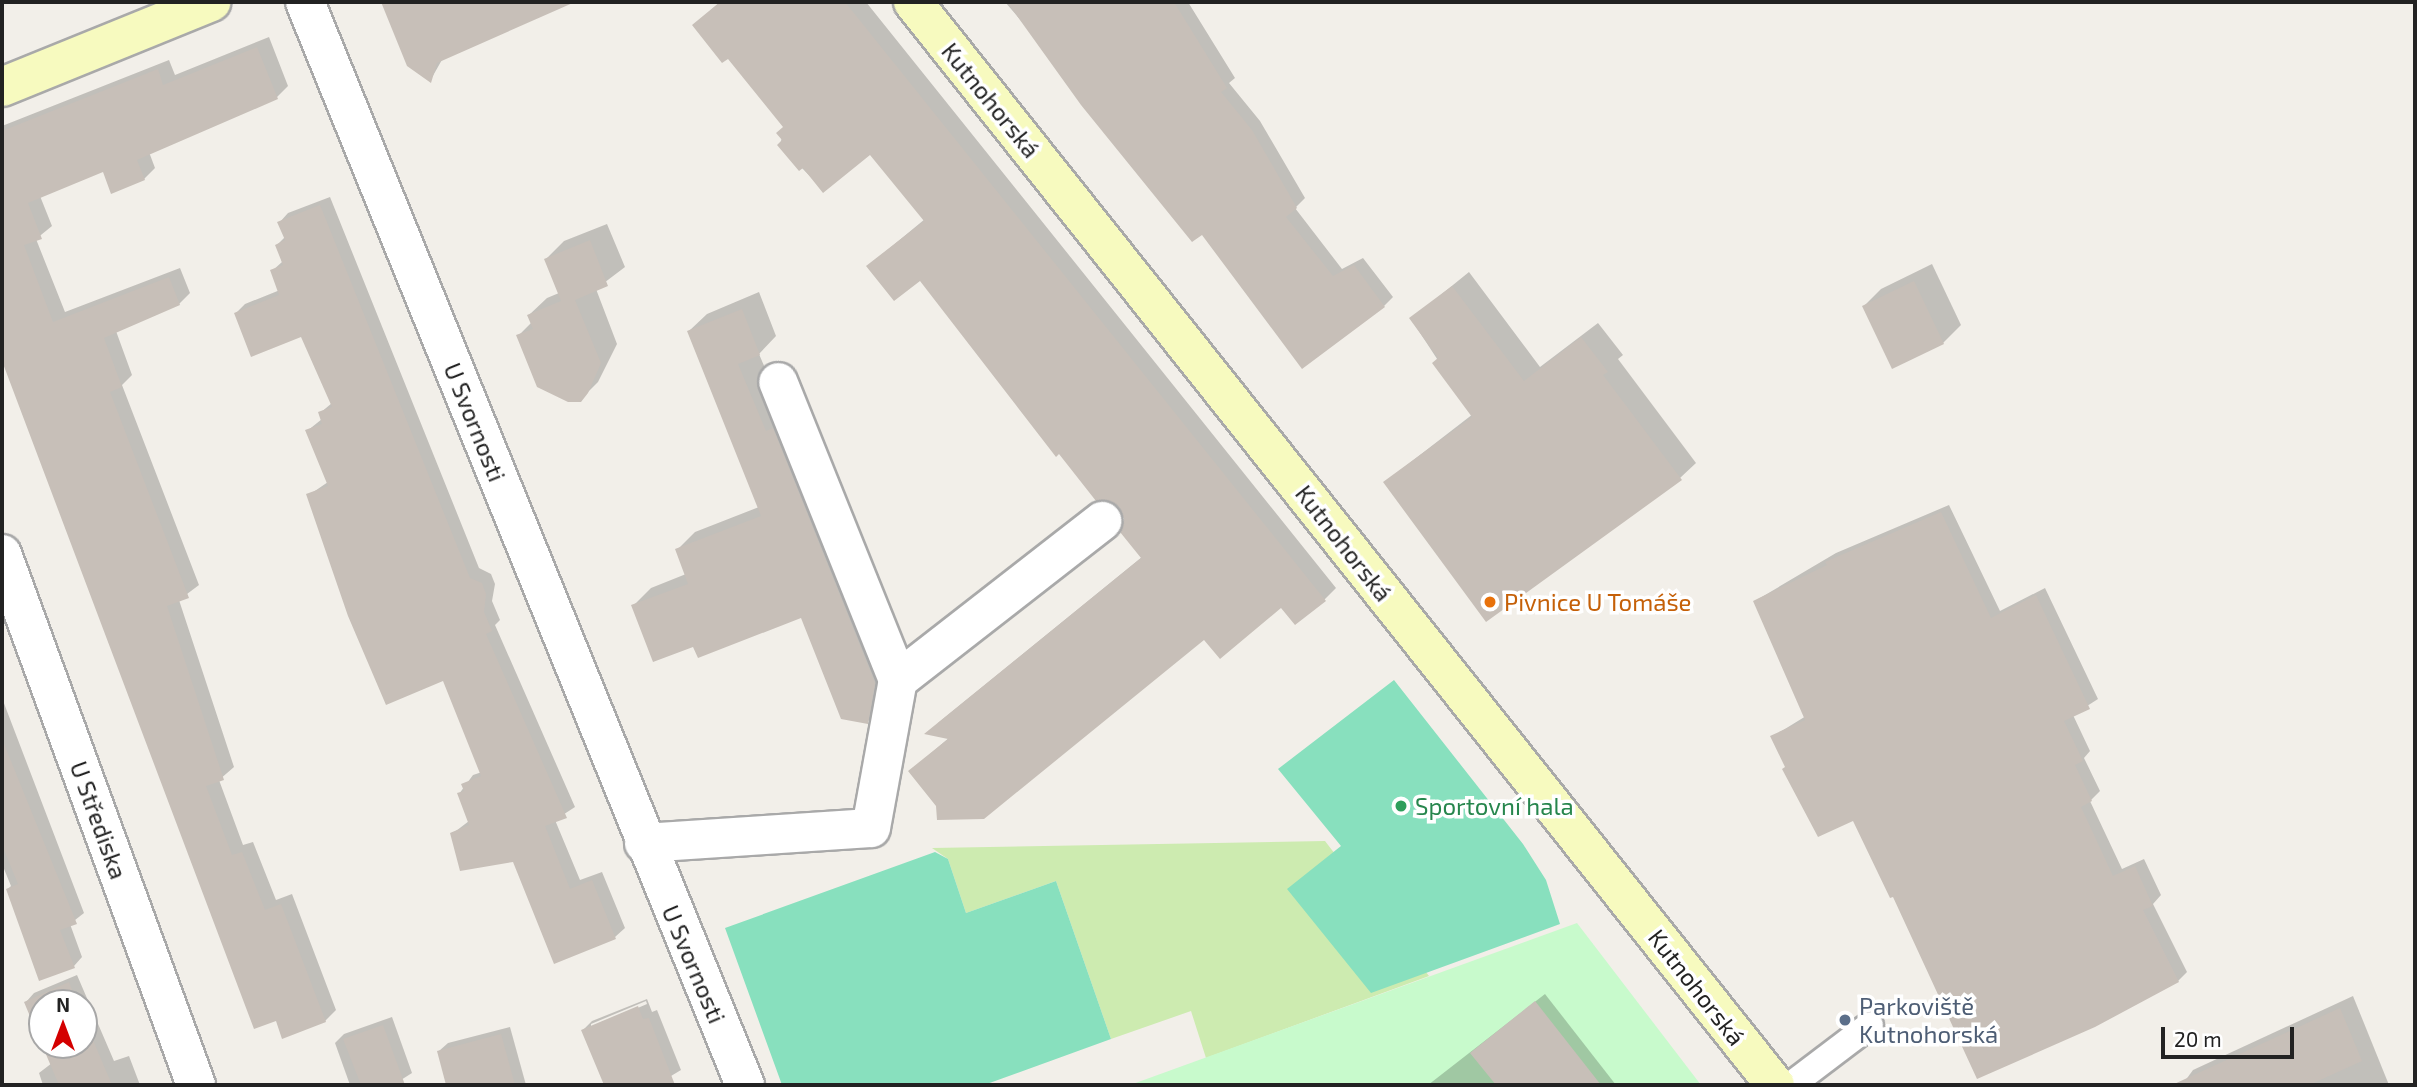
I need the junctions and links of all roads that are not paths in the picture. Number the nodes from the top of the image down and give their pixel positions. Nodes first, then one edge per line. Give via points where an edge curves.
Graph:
1 (211, 2) edge
2 (305, 2) edge
3 (913, 2) edge
4 (2, 87) edge
5 (778, 382) dead end
6 (1102, 521) dead end
7 (2, 554) edge
8 (898, 680) junction
9 (644, 843) junction
10 (1870, 1025) dead end
11 (196, 1085) edge
12 (745, 1085) edge
13 (1775, 1085) edge
14 (1791, 1085) edge

1 - 4 main road
2 - 9 street, U Svornosti
3 - 13 main road, Kutnohorská
5 - 8 street
6 - 8 street
7 - 11 street, U Střediska
8 - 9 street via 870,828
9 - 12 street, U Svornosti
10 - 14 lane

